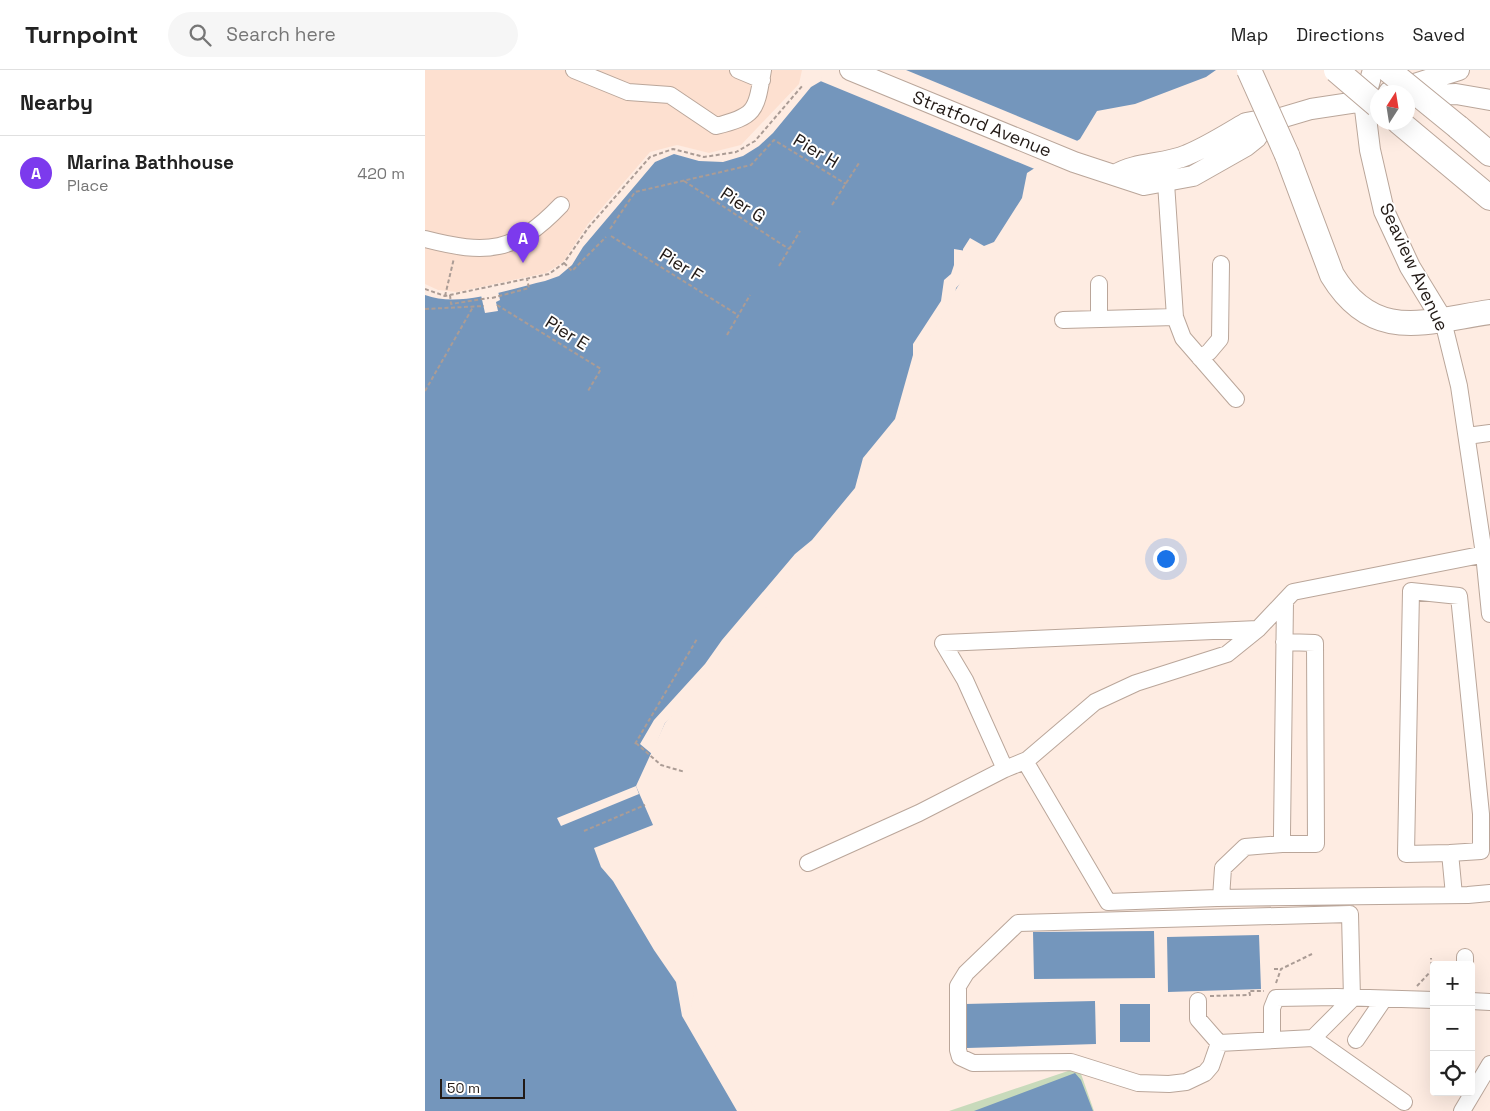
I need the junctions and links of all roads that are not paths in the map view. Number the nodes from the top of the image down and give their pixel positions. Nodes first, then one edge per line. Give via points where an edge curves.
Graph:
1 (574, 70) edge
2 (738, 70) edge
3 (851, 70) edge
4 (1249, 70) edge
5 (1336, 70) edge
6 (1373, 70) edge
7 (1388, 70) edge
8 (1459, 70) edge
9 (763, 75) edge
10 (1374, 85) edge
11 (1411, 85) edge
12 (1415, 96) edge
13 (1370, 97) edge
14 (1490, 100) edge
15 (1370, 101) edge
16 (1267, 122) junction
17 (1372, 130) edge
18 (1409, 130) edge
19 (1490, 154) edge
20 (1115, 175) junction
21 (1166, 183) junction
22 (1490, 198) edge
23 (561, 205) dead end
24 (425, 238) edge
25 (1221, 264) dead end
26 (1099, 284) dead end
27 (1490, 312) edge
28 (1175, 317) junction
29 (1099, 319) junction
30 (1063, 320) dead end
31 (1443, 322) junction
32 (1200, 358) junction
33 (1236, 399) dead end
34 (1490, 432) edge
35 (1467, 436) junction
36 (1487, 554) edge
37 (1423, 566) junction
38 (1427, 592) junction
39 (1285, 601) junction
40 (1490, 614) edge
41 (1258, 629) junction
42 (1284, 642) junction
43 (1025, 761) junction
44 (1005, 769) junction
45 (1282, 844) junction
46 (1450, 853) junction
47 (808, 863) dead end
48 (1490, 893) edge
49 (1454, 895) junction
50 (1221, 898) junction
51 (1202, 999) road end
52 (1352, 999) junction
53 (1384, 1000) junction
54 (1430, 1000) edge
55 (1475, 1001) edge
56 (1490, 1002) edge
57 (1313, 1038) junction
58 (1272, 1040) junction
59 (1356, 1040) dead end
60 (1219, 1043) junction
61 (1490, 1064) edge
62 (1405, 1102) dead end
63 (1470, 1108) edge

1 - 9 street via 628,92 670,95 716,126 746,117 755,106
2 - 9 street
3 - 20 main road, Stratford Avenue via 1074,162
4 - 31 highway, bridge via 1287,155 1328,267 1343,291 1363,308 1388,321 1413,324
5 - 13 highway, bridge
6 - 10 main road, Seaview Avenue
7 - 19 highway, bridge
8 - 11 main road
12 - 14 main road via 1456,94
15 - 16 main road via 1311,109
16 - 20 main road via 1246,123 1187,155 1133,167
16 - 21 main road, Stratford Avenue via 1247,146 1193,176
17 - 31 main road, Seaview Avenue via 1370,150 1385,211 1410,266
18 - 22 highway
20 - 21 main road, Stratford Avenue via 1144,186
21 - 28 street
23 - 24 street via 532,232 506,244 477,249
25 - 32 street via 1220,338
26 - 29 street
27 - 31 highway
28 - 29 street
28 - 32 street via 1183,338
29 - 30 street
31 - 35 street, Seaview Avenue via 1453,354
32 - 33 street
34 - 35 street
35 - 36 street, Seaview Avenue
36 - 37 street
36 - 40 street, Seaview Avenue
37 - 38 street
37 - 39 street via 1293,592
38 - 46 street via 1459,596 1481,814 1481,851
38 - 46 street via 1411,591 1410,603 1406,854
39 - 41 street
39 - 42 street
41 - 43 street via 1227,654 1136,683 1095,702
41 - 44 street via 943,643 965,680
42 - 45 street
42 - 45 street via 1315,642 1316,844
43 - 44 street
43 - 50 street via 1108,902
44 - 47 street via 919,813
45 - 50 street via 1245,847 1223,868
46 - 49 street
48 - 49 street
49 - 50 street
51 - 60 street via 1198,1019
52 - 53 street
52 - 57 street
52 - 58 street via 1276,994 1272,1008
52 - 60 street via 1350,914 1018,923 966,973 958,986 958,1050 960,1057 973,1063 1071,1062 1138,1082 1169,1084 1186,1082 1205,1073
53 - 54 street
53 - 59 street
55 - 56 street
57 - 58 street
57 - 62 street
58 - 60 street
61 - 63 street

